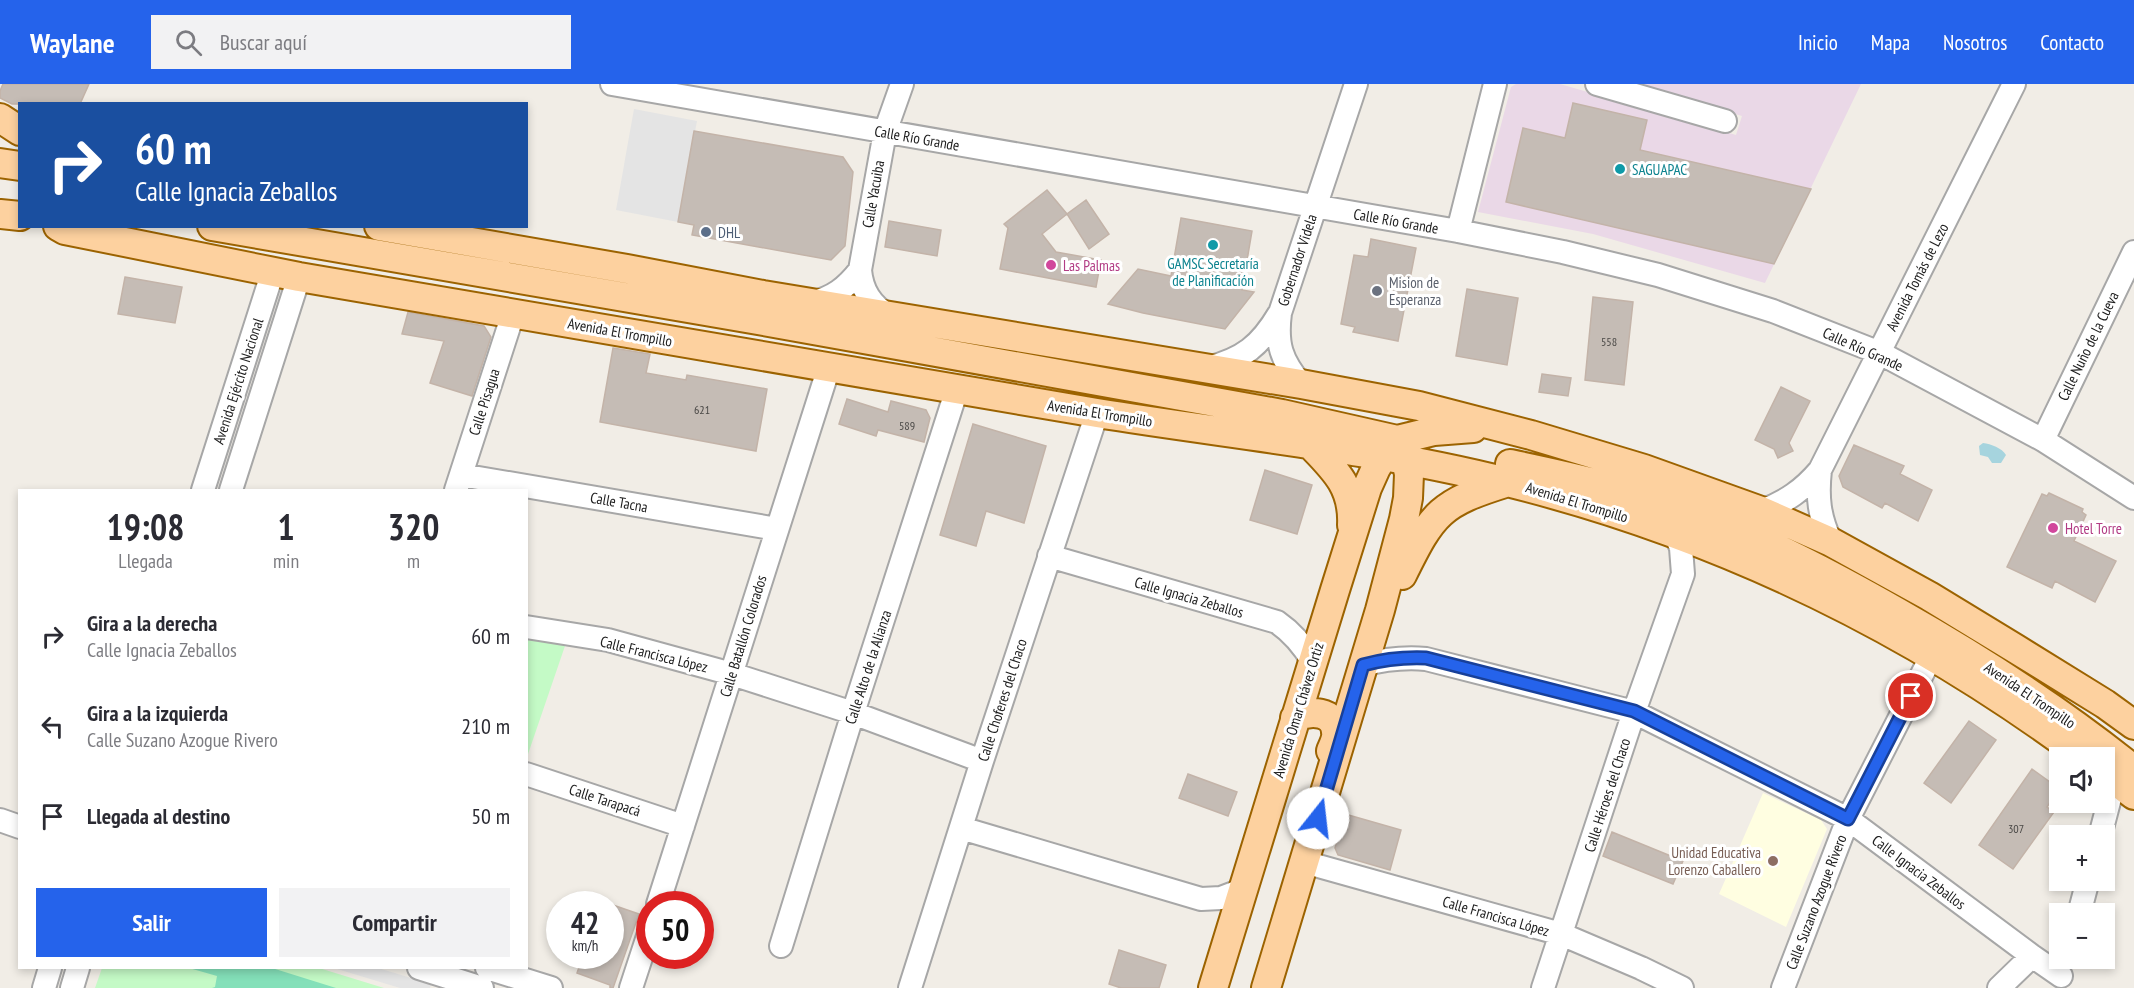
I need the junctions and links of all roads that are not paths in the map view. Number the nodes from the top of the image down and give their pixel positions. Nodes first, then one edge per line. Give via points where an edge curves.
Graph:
1 (612, 84) edge
2 (902, 84) edge
3 (1356, 84) edge
4 (1495, 84) edge
5 (1597, 84) edge
6 (2014, 84) edge
7 (0, 118) edge
8 (1725, 121) dead end
9 (18, 130) edge
10 (885, 132) junction
11 (0, 163) edge
12 (18, 166) edge
13 (1314, 207) junction
14 (0, 214) edge
15 (18, 216) edge
16 (64, 228) edge
17 (224, 228) edge
18 (391, 228) edge
19 (1458, 231) junction
20 (2134, 252) edge
21 (860, 270) junction
22 (286, 274) junction
23 (811, 303) junction
24 (1280, 313) junction
25 (513, 314) junction
26 (890, 316) junction
27 (758, 320) junction
28 (1880, 353) junction
29 (829, 367) junction
30 (1206, 369) junction
31 (898, 378) junction
32 (1301, 384) junction
33 (957, 389) junction
34 (1330, 390) junction
35 (1097, 413) junction
36 (1494, 426) junction
37 (2043, 440) junction
38 (1309, 443) junction
39 (1395, 452) junction
40 (1820, 470) junction
41 (1546, 472) junction
42 (1508, 482) junction
43 (458, 483) edge
44 (203, 489) edge
45 (231, 489) edge
46 (500, 489) edge
47 (528, 493) edge
48 (2134, 498) edge
49 (1761, 511) junction
50 (777, 529) junction
51 (1675, 533) junction
52 (1832, 542) junction
53 (1348, 551) junction
54 (1049, 556) junction
55 (1331, 602) junction
56 (1380, 610) junction
57 (528, 627) edge
58 (1932, 655) junction
59 (1313, 662) junction
60 (1363, 665) junction
61 (732, 674) junction
62 (1353, 695) junction
63 (1634, 711) junction
64 (853, 713) junction
65 (1295, 718) junction
66 (2134, 725) edge
67 (2070, 747) edge
68 (982, 761) junction
69 (2116, 772) edge
70 (528, 775) edge
71 (2134, 795) edge
72 (1318, 818) junction
73 (1848, 819) junction
74 (0, 820) edge
75 (2103, 825) edge
76 (18, 826) edge
77 (683, 826) junction
78 (961, 828) junction
79 (1304, 862) junction
80 (1242, 890) junction
81 (661, 891) edge
82 (1561, 934) junction
83 (781, 946) dead end
84 (2032, 956) junction
85 (50, 969) edge
86 (78, 969) edge
87 (422, 969) edge
88 (491, 969) edge
89 (637, 969) edge
90 (2062, 974) edge
91 (44, 988) edge
92 (72, 988) edge
93 (483, 988) edge
94 (551, 988) edge
95 (631, 988) edge
96 (910, 988) edge
97 (1213, 988) edge
98 (1266, 988) edge
99 (1543, 988) edge
100 (1682, 988) edge
101 (1784, 988) edge
102 (1999, 988) edge

1 - 10 street, Calle Río Grande
2 - 10 street, Calle Yacuiba
3 - 13 street, Gobernador Videla
4 - 19 street
5 - 8 street
6 - 28 street, Avenida Tomás de Lezo
7 - 9 main road
10 - 13 street, Calle Río Grande
10 - 21 street, Calle Yacuiba
11 - 12 main road
13 - 19 street, Calle Río Grande
13 - 24 street, Gobernador Videla
14 - 15 main road
16 - 22 main road, Avenida El Trompillo
17 - 27 main road, Avenida El Trompillo
18 - 23 main road, Avenida El Trompillo
19 - 28 street, Calle Río Grande via 1658,275 1773,311
20 - 37 street, Calle Nuño de la Cueva
21 - 23 street via 843,289
21 - 26 street, Calle Yacuiba via 865,292
22 - 25 main road, Avenida El Trompillo
22 - 44 street, Avenida Ejército Nacional
22 - 45 street, Avenida Ejército Nacional
23 - 26 main road, Avenida El Trompillo
24 - 30 street, Gobernador Videla via 1268,334 1250,350 1229,363
24 - 32 street, Gobernador Videla via 1280,351
25 - 29 main road, Avenida El Trompillo
25 - 43 street, Calle Pisagua
26 - 30 main road, Avenida El Trompillo
27 - 31 main road
27 - 39 main road, Avenida El Trompillo via 1282,414
28 - 37 street, Calle Río Grande
28 - 40 street, Avenida Tomás de Lezo
29 - 31 main road, Avenida El Trompillo
29 - 50 street, Calle Batallón Colorados
30 - 32 main road, Avenida El Trompillo
31 - 33 main road, Avenida El Trompillo
32 - 34 main road, Avenida El Trompillo
33 - 35 main road, Avenida El Trompillo
33 - 64 street, Calle Alto de la Alianza
34 - 36 main road, Avenida El Trompillo via 1419,406
34 - 39 main road via 1367,412
35 - 38 main road, Avenida El Trompillo
35 - 54 street, Calle Choferes del Chaco
36 - 39 main road via 1434,431
36 - 49 main road, Avenida El Trompillo via 1644,469
37 - 48 street, Calle Río Grande
38 - 39 main road, Avenida El Trompillo
38 - 53 main road via 1344,483 1351,501
39 - 41 main road, Avenida El Trompillo
39 - 42 main road, Avenida El Trompillo
39 - 53 main road, Avenida Omar Chávez Ortiz via 1367,488
39 - 56 main road via 1408,498
40 - 49 street, Avenida Tomás de Lezo via 1794,496
40 - 52 street, Avenida Tomás de Lezo via 1818,507
41 - 42 main road
41 - 69 main road, Avenida El Trompillo via 1599,483 1694,513 1785,552 1863,592 2032,694
42 - 51 main road, Avenida El Trompillo
42 - 56 main road via 1472,493 1445,508 1424,532 1400,581
43 - 46 street, Calle Tacna
47 - 50 street, Calle Tacna
49 - 52 main road, Avenida El Trompillo
50 - 61 street, Calle Batallón Colorados
51 - 58 main road, Avenida El Trompillo via 1813,592
51 - 63 street, Calle Héroes del Chaco via 1681,548 1683,574
52 - 66 main road, Avenida El Trompillo via 2007,643
53 - 55 main road, Avenida Omar Chávez Ortiz
54 - 59 street, Calle Ignacia Zeballos via 1277,622 1302,644
54 - 68 street, Calle Choferes del Chaco
55 - 59 main road, Avenida Omar Chávez Ortiz
55 - 62 main road via 1333,619 1314,685 1319,694 1330,700
56 - 60 main road
57 - 61 street, Calle Francisca López via 608,640
58 - 67 main road, Avenida El Trompillo
58 - 73 street, Calle Suzano Azogue Rivero
59 - 65 main road, Avenida Omar Chávez Ortiz
60 - 62 main road
60 - 63 street, Calle Ignacia Zeballos via 1386,659 1426,658
61 - 64 street, Calle Francisca López
61 - 77 street, Calle Batallón Colorados
62 - 72 main road
63 - 73 street, Calle Ignacia Zeballos
63 - 82 street, Calle Héroes del Chaco
64 - 68 street, Calle Francisca López
64 - 83 street, Calle Alto de la Alianza
65 - 72 main road via 1315,711 1333,722 1336,732
65 - 80 main road, Avenida Omar Chávez Ortiz
68 - 78 street, Calle Choferes del Chaco
69 - 71 main road, Avenida El Trompillo
69 - 75 street
70 - 77 street, Calle Tarapacá
72 - 79 main road
73 - 84 street, Calle Ignacia Zeballos
73 - 101 street, Calle Suzano Azogue Rivero
74 - 76 street
77 - 81 street, Calle Batallón Colorados
78 - 80 street via 1201,899 1221,898
78 - 96 street, Calle Choferes del Chaco
79 - 82 street, Calle Francisca López
79 - 98 main road
80 - 97 main road, Avenida Omar Chávez Ortiz
82 - 99 street, Calle Héroes del Chaco
82 - 100 street, Calle Francisca López
84 - 90 street, Calle Ignacia Zeballos
84 - 102 street
85 - 91 street
86 - 92 street
87 - 93 street
88 - 94 street
89 - 95 street

